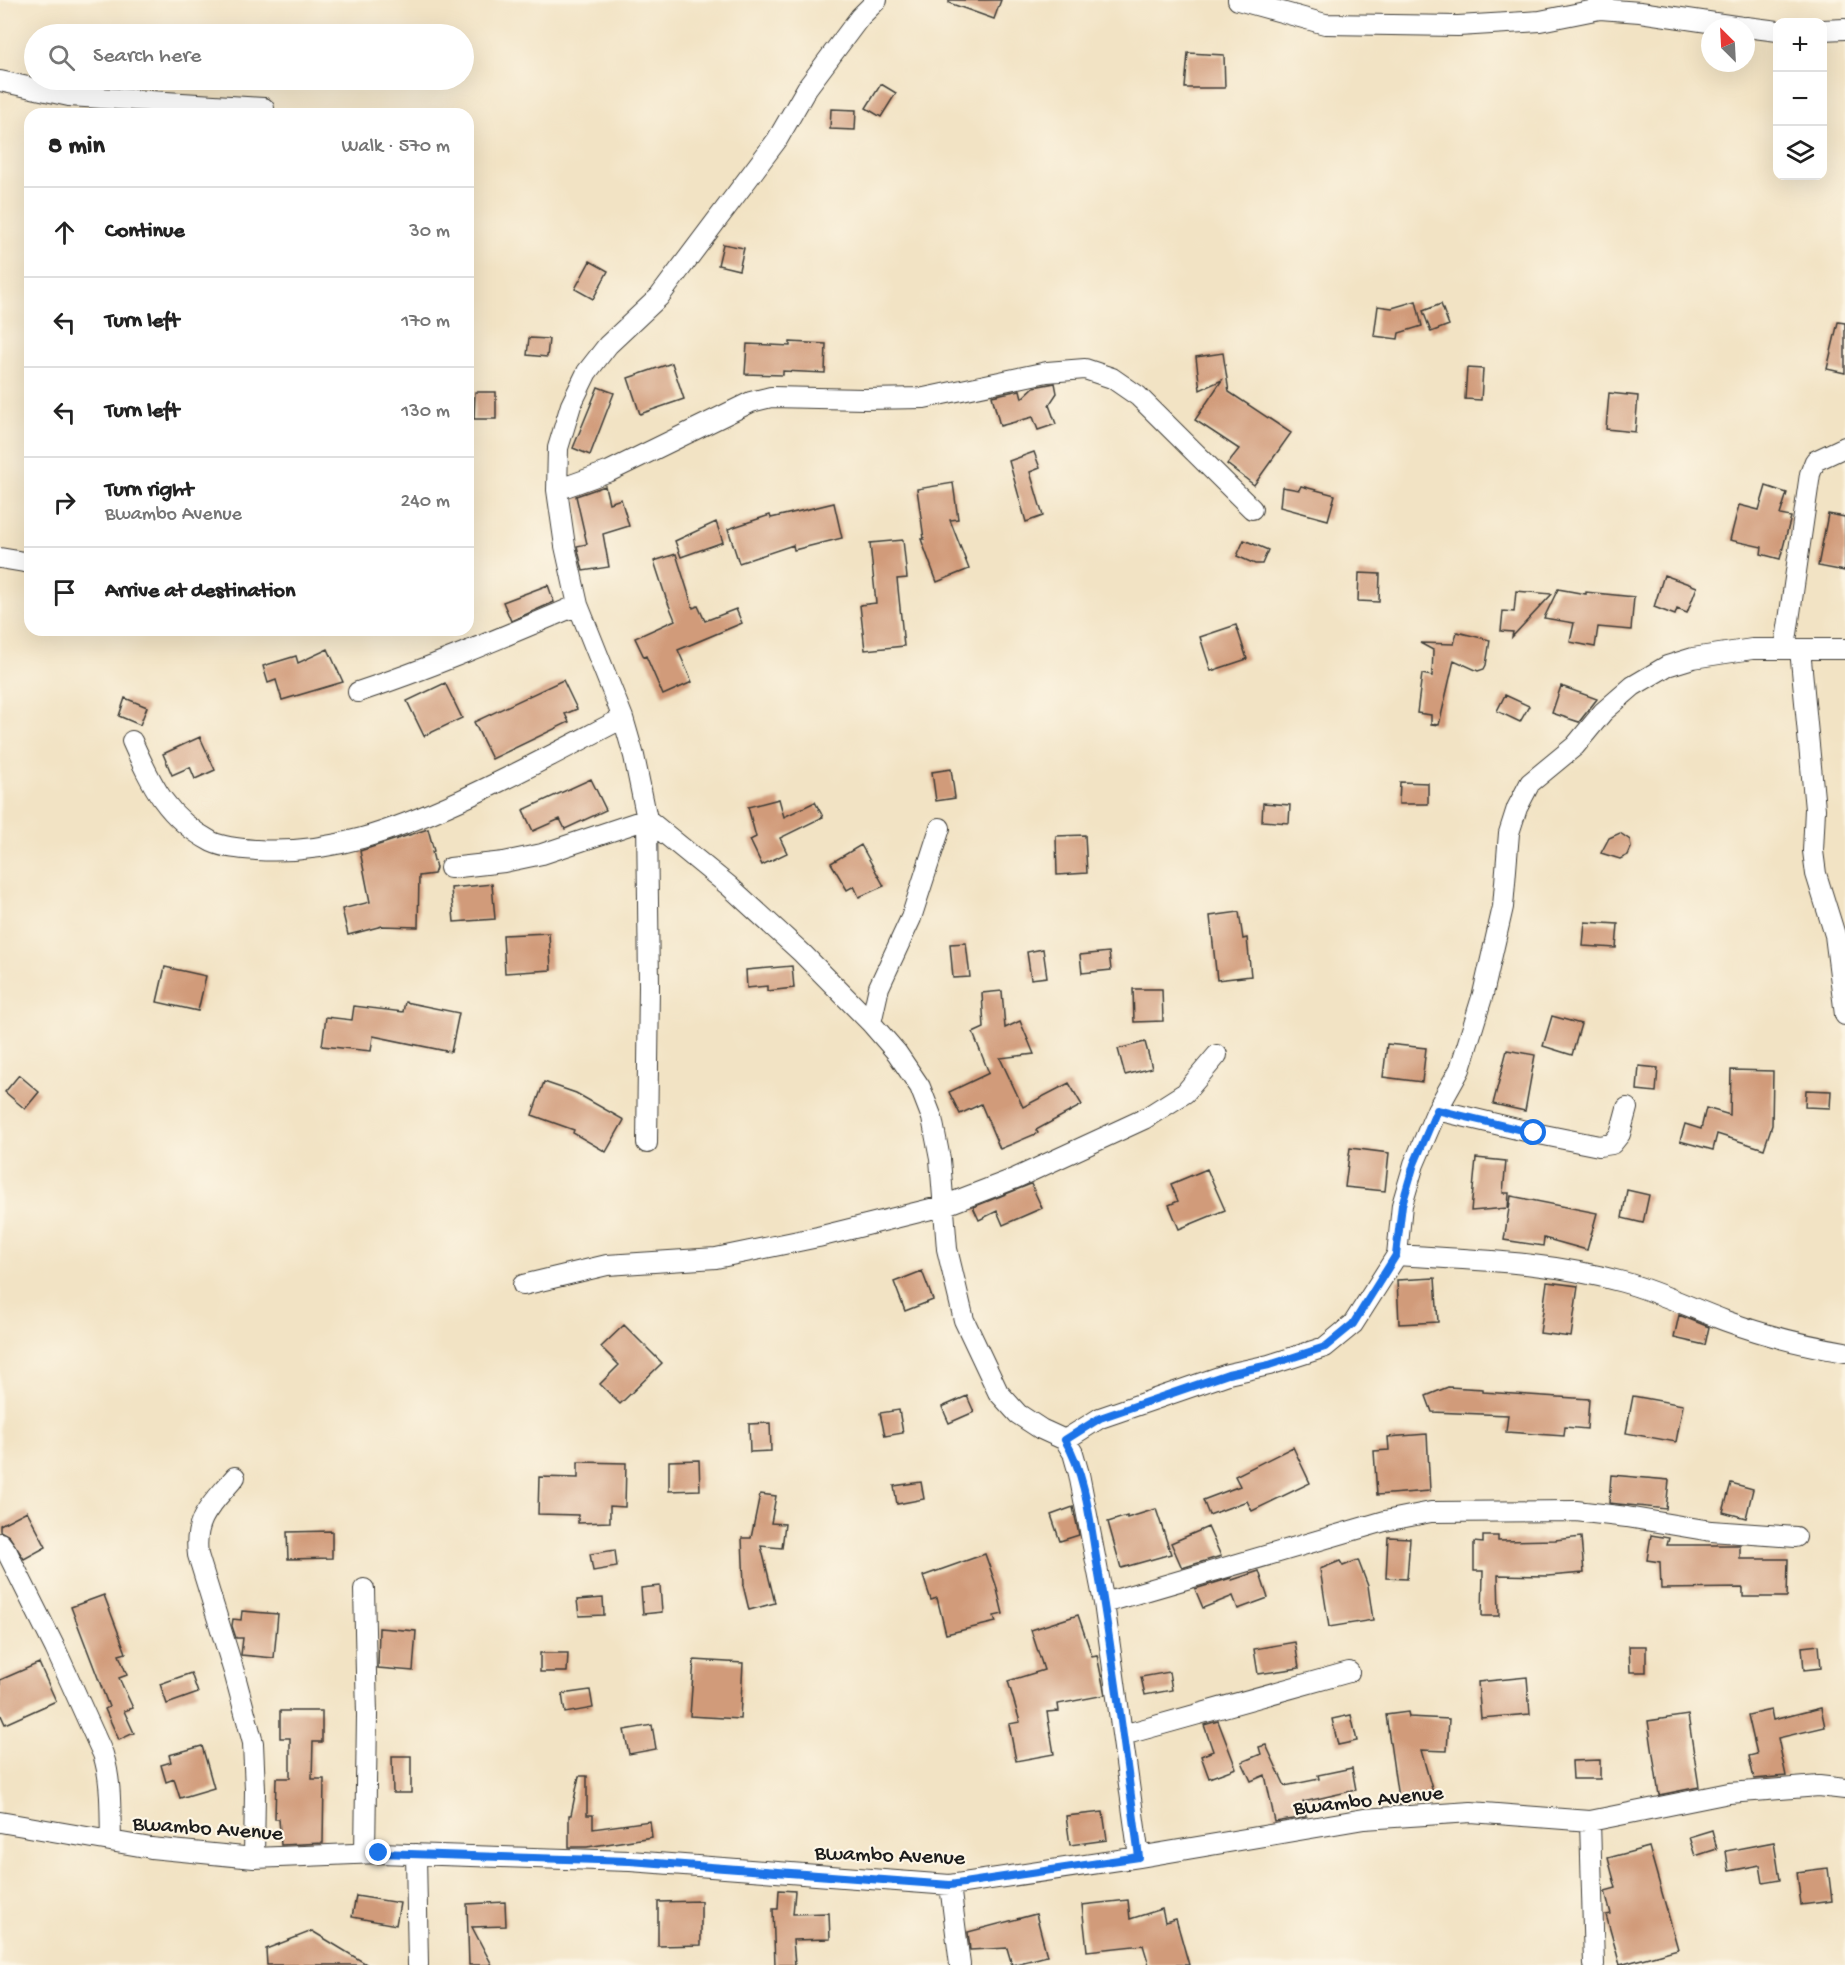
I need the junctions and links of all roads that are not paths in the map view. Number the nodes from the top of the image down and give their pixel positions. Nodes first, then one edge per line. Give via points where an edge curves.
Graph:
1 (877, 0) edge
2 (1238, 0) edge
3 (1701, 21) edge
4 (1755, 28) edge
5 (1845, 29) edge
6 (1773, 30) edge
7 (1827, 30) edge
8 (0, 81) edge
9 (24, 86) edge
10 (41, 90) edge
11 (264, 108) dead end
12 (1845, 447) edge
13 (556, 490) junction
14 (1252, 509) dead end
15 (0, 558) edge
16 (24, 562) edge
17 (578, 605) junction
18 (1845, 648) edge
19 (1793, 649) junction
20 (358, 692) dead end
21 (623, 718) junction
22 (132, 741) dead end
23 (647, 819) junction
24 (940, 828) dead end
25 (450, 868) dead end
26 (1845, 1015) edge
27 (871, 1023) junction
28 (1216, 1054) dead end
29 (1627, 1108) dead end
30 (1437, 1110) junction
31 (647, 1143) dead end
32 (943, 1206) junction
33 (1396, 1255) junction
34 (523, 1286) dead end
35 (1845, 1352) edge
36 (1065, 1440) junction
37 (235, 1477) dead end
38 (1796, 1537) dead end
39 (0, 1543) edge
40 (364, 1589) dead end
41 (1104, 1604) junction
42 (1349, 1672) dead end
43 (1123, 1735) junction
44 (1845, 1789) edge
45 (0, 1821) edge
46 (1590, 1821) junction
47 (111, 1841) junction
48 (365, 1853) junction
49 (416, 1854) junction
50 (1139, 1857) junction
51 (254, 1858) junction
52 (950, 1885) junction
53 (418, 1965) edge
54 (960, 1965) edge
55 (1594, 1965) edge

1 - 13 street via 807,88 777,140 658,297 608,345 587,372 571,405 558,448
2 - 3 street via 1324,24 1458,26 1540,21 1600,9
4 - 6 street
5 - 7 street
8 - 9 street
10 - 11 street via 69,96
12 - 19 street via 1815,461 1810,474
13 - 14 street via 610,471 751,402 771,397 924,398 1047,372 1085,369 1112,378 1138,396
13 - 17 street
15 - 16 street
17 - 20 street via 410,675
17 - 21 street
18 - 19 street
19 - 26 street via 1815,809 1816,874 1835,935
19 - 30 street via 1752,649 1667,666 1633,686 1603,712 1575,746 1530,783 1509,833 1503,907 1483,994 1460,1069
21 - 22 street via 407,824 356,841 275,852 214,843 186,825 161,800
21 - 23 street
23 - 25 street via 542,854
23 - 27 street via 729,886
23 - 31 street
24 - 27 street via 910,918 879,987
27 - 32 street via 920,1087 932,1118 940,1159
28 - 32 street via 1185,1093 1144,1119 1016,1178
29 - 30 street via 1620,1134 1612,1144 1599,1146
30 - 33 street via 1402,1205
32 - 34 street via 716,1258 607,1265
32 - 36 street via 947,1249 964,1320 998,1392 1018,1414
33 - 35 street via 1579,1271 1662,1294 1754,1331
33 - 36 street via 1353,1324 1325,1347 1228,1374 1100,1418
36 - 41 street via 1079,1474
37 - 51 street via 204,1515 196,1539 253,1743
38 - 41 street via 1701,1530 1576,1511 1431,1512 1385,1521
39 - 47 street via 55,1648 103,1754 110,1787
40 - 48 street
41 - 43 street
42 - 43 street
43 - 50 street
44 - 46 street, Bwambo Avenue via 1819,1786 1729,1793
45 - 47 street, Bwambo Avenue
46 - 50 street, Bwambo Avenue via 1471,1812 1364,1819
46 - 55 street
47 - 51 street, Bwambo Avenue
48 - 49 street, Bwambo Avenue
48 - 51 street, Bwambo Avenue
49 - 52 street, Bwambo Avenue via 630,1861
49 - 53 street
50 - 52 street, Bwambo Avenue
52 - 54 street

